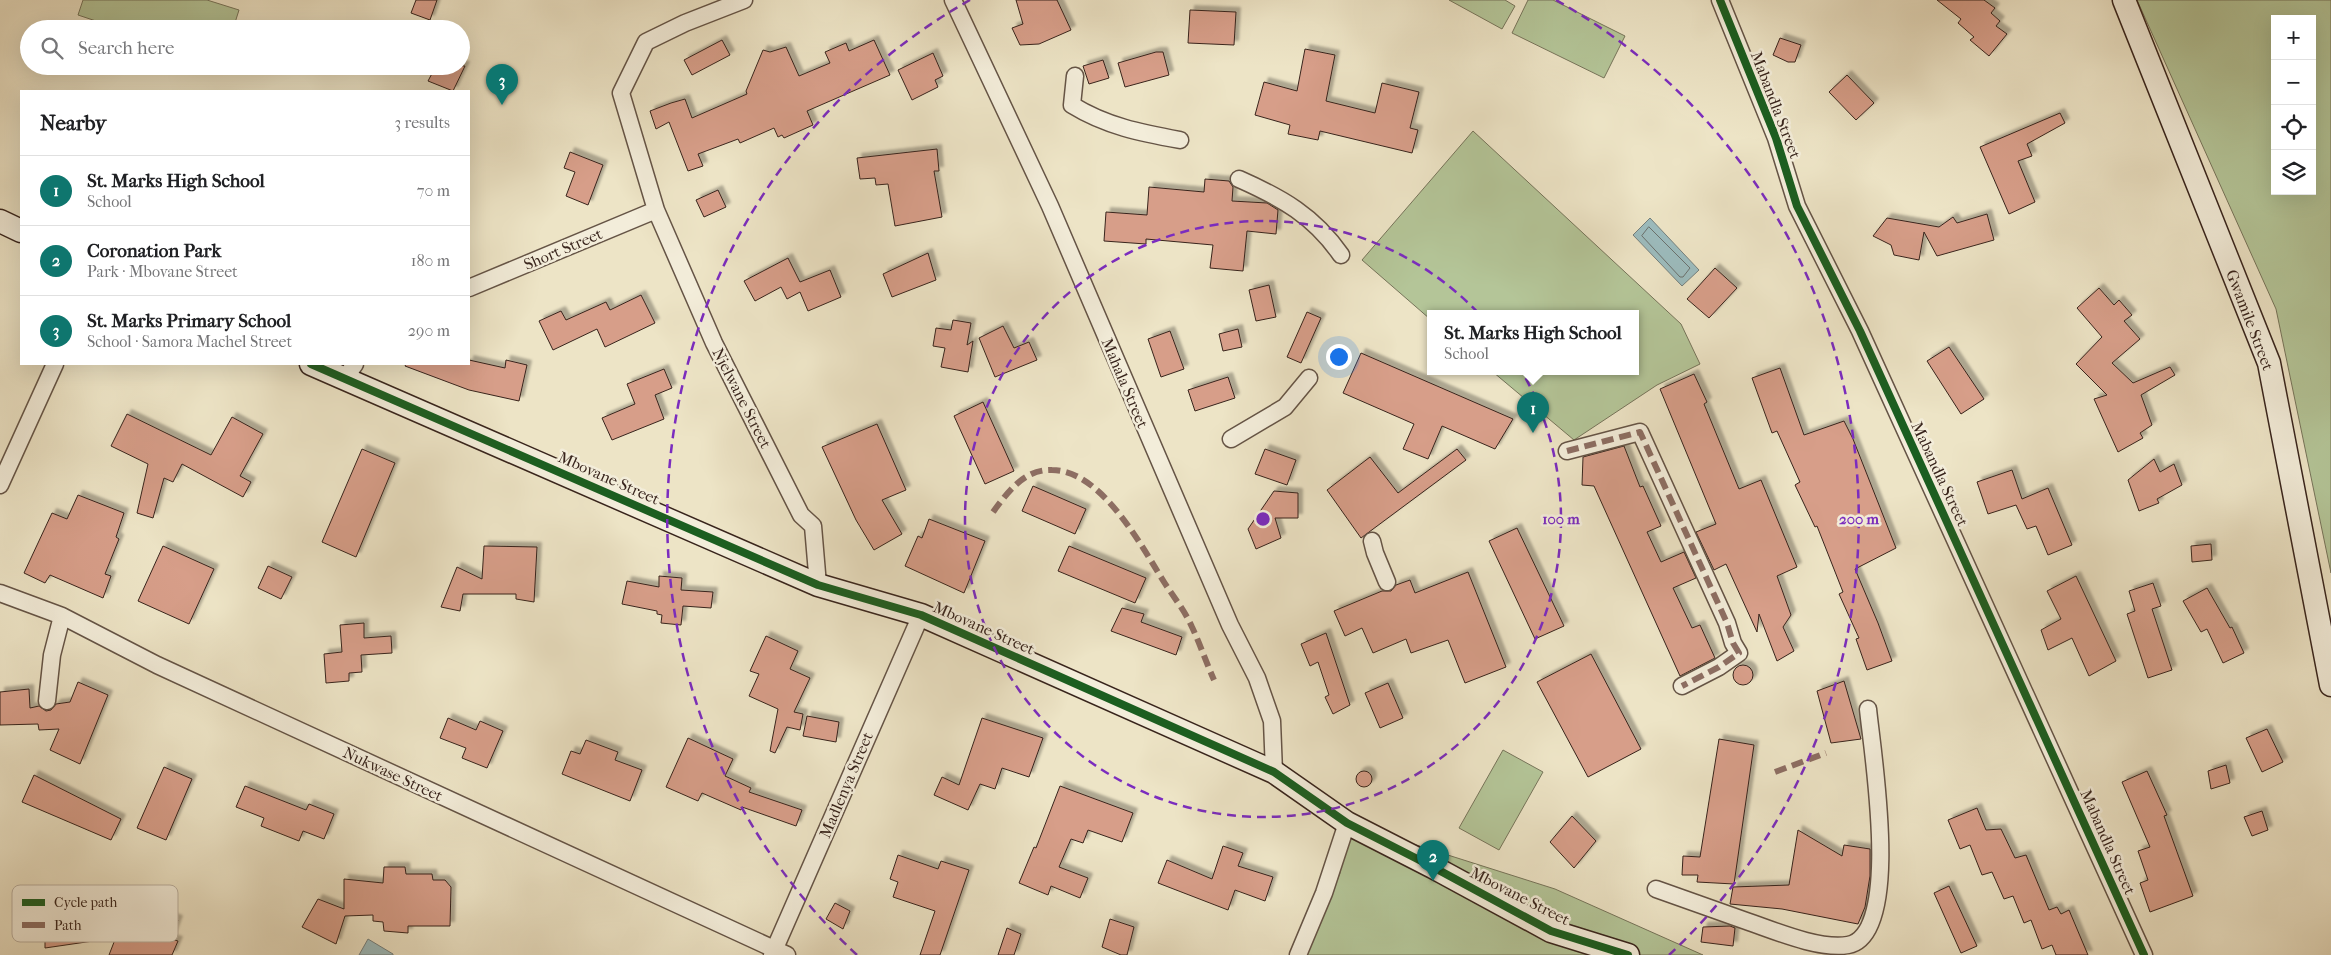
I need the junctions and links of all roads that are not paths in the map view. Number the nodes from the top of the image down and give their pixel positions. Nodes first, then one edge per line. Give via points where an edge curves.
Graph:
1 (744, 0) edge
2 (953, 0) edge
3 (1720, 0) edge
4 (2124, 0) edge
5 (1075, 76) dead end
6 (1180, 140) dead end
7 (1239, 179) dead end
8 (656, 210) junction
9 (0, 221) edge
10 (20, 231) edge
11 (1341, 255) dead end
12 (470, 288) edge
13 (55, 365) edge
14 (317, 365) edge
15 (350, 371) edge
16 (1309, 378) dead end
17 (1231, 439) dead end
18 (1567, 451) dead end
19 (0, 485) edge
20 (1372, 541) dead end
21 (1387, 582) dead end
22 (818, 585) junction
23 (0, 593) edge
24 (920, 615) junction
25 (62, 616) junction
26 (2331, 685) edge
27 (1682, 686) dead end
28 (47, 701) dead end
29 (1868, 709) dead end
30 (1274, 772) junction
31 (1347, 823) junction
32 (1656, 889) dead end
33 (778, 953) edge
34 (1298, 955) edge
35 (1628, 955) edge
36 (2144, 955) edge

1 - 8 street, Njelwane Street via 646,42 621,93
2 - 30 street, Mahala Street via 1050,206 1230,625 1257,678 1272,721
3 - 36 street, Mabandla Street via 1776,138 1797,206 1864,340
4 - 26 street, Gwamile Street via 2269,363
5 - 6 street via 1072,104 1090,116 1120,128
7 - 11 street via 1298,210 1326,233
8 - 12 street, Short Street
8 - 22 street, Njelwane Street via 718,352 801,515 813,526
9 - 10 street
13 - 19 street
14 - 15 street, Mbovane Street
15 - 22 street, Mbovane Street
16 - 17 street via 1285,407
18 - 27 street via 1640,432 1739,653 1720,667
20 - 21 street
22 - 24 street, Mbovane Street
23 - 25 street, Nukwase Street
24 - 30 street, Mbovane Street
24 - 33 street, Madlenya Street
25 - 28 street via 52,655
25 - 33 street, Nukwase Street via 157,665
29 - 32 street via 1881,850 1877,908 1860,941 1846,946 1811,942
30 - 31 street, Mbovane Street
31 - 34 street via 1324,893
31 - 35 street, Mbovane Street via 1551,931

